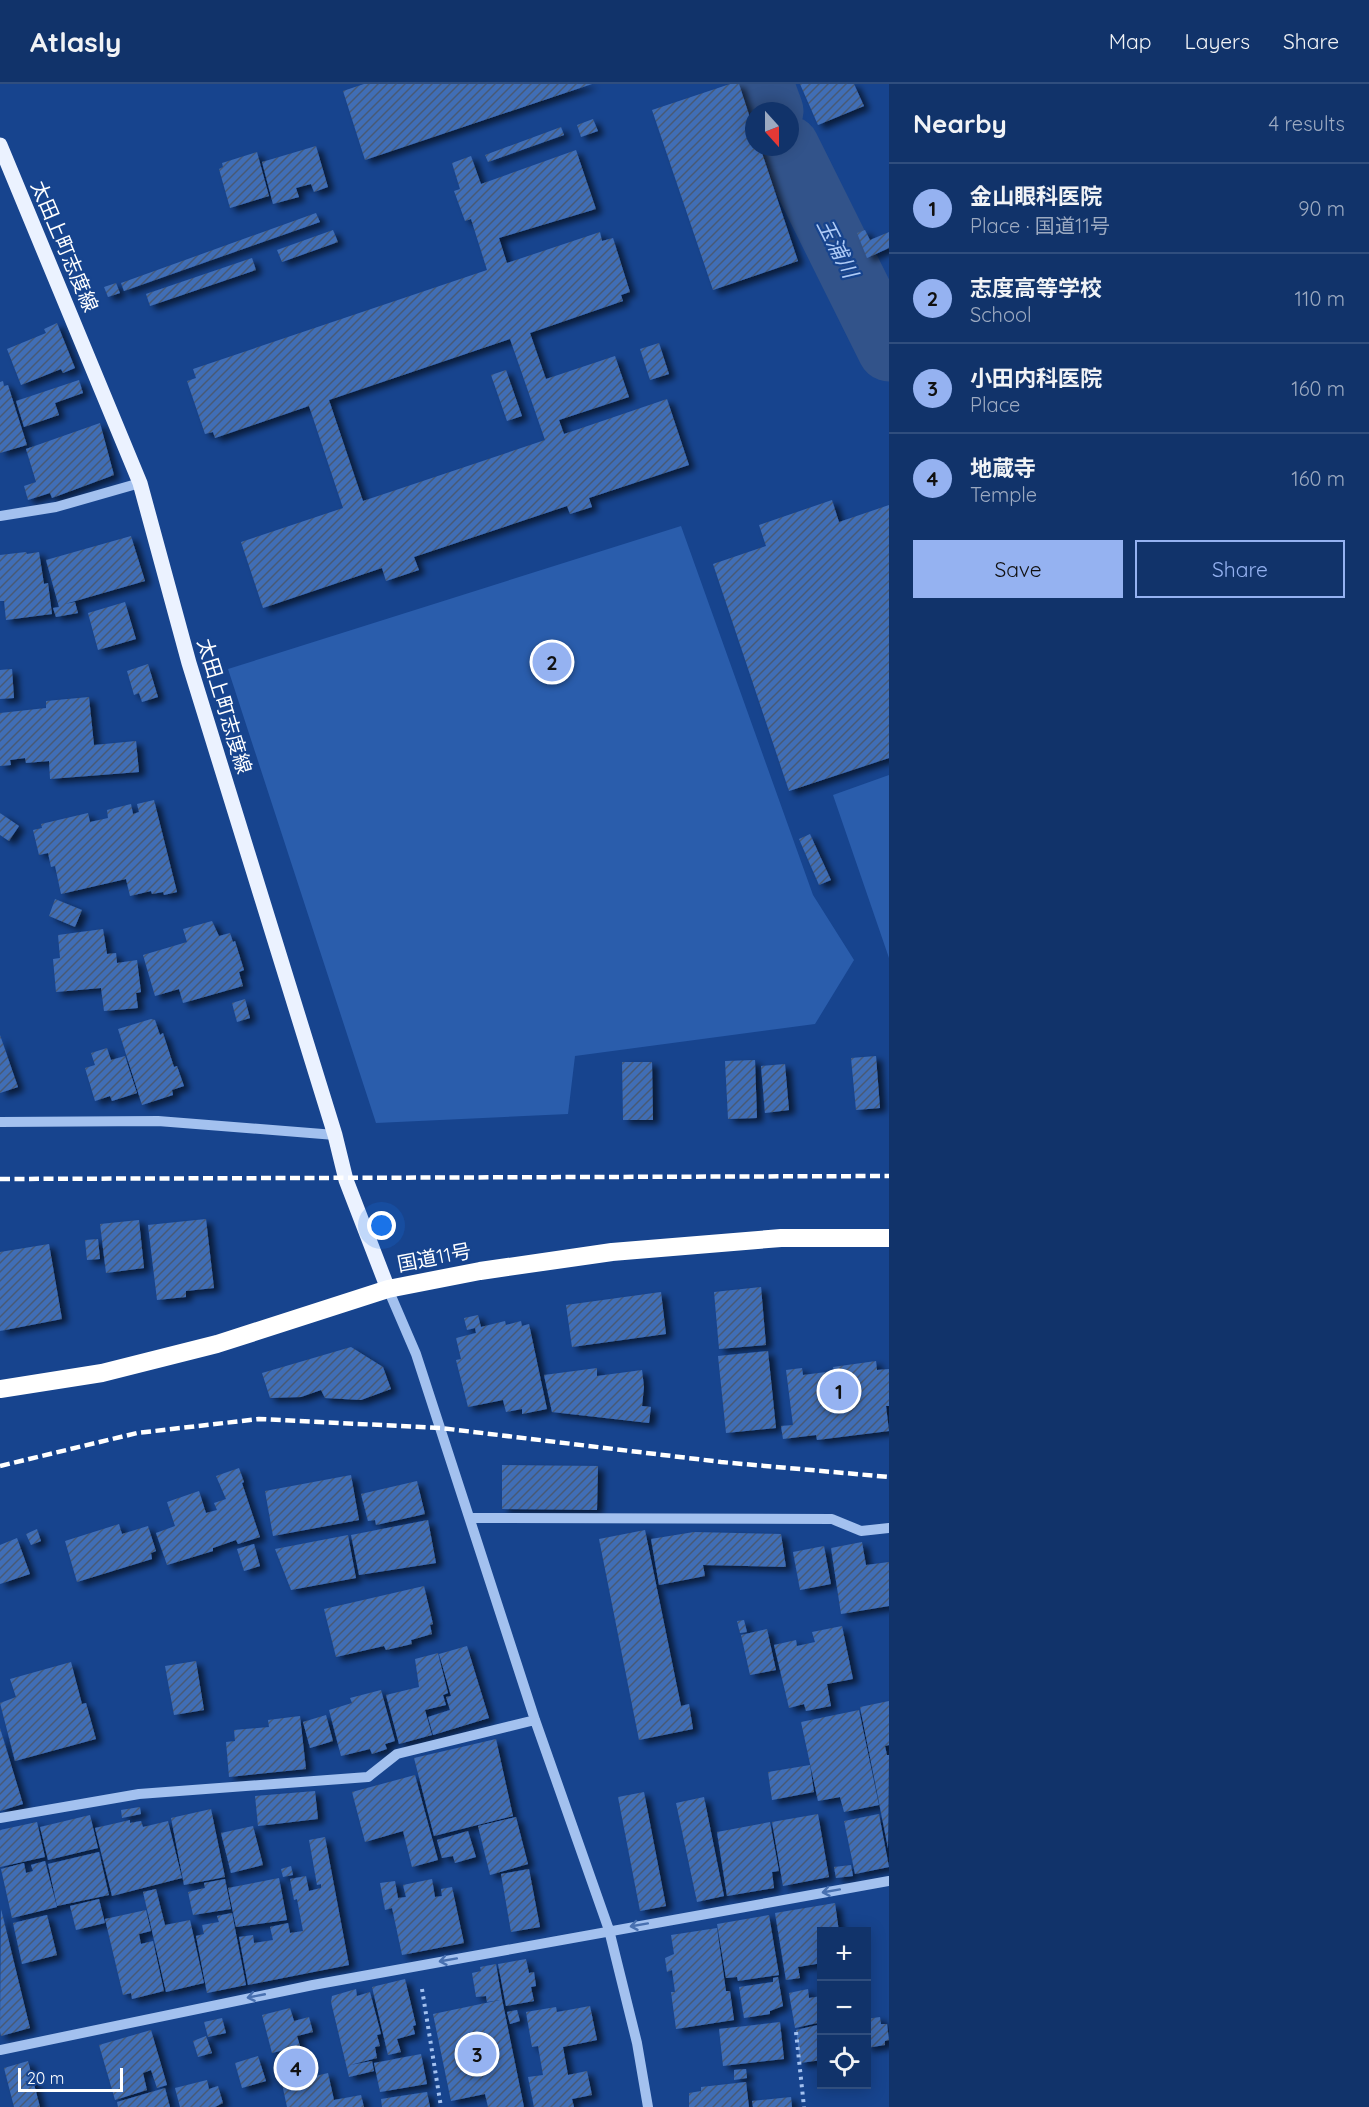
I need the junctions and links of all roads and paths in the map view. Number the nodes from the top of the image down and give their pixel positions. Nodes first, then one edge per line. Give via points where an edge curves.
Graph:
1 (0, 145) edge
2 (140, 483) junction
3 (0, 516) edge
4 (0, 1122) edge
5 (335, 1135) junction
6 (889, 1238) edge
7 (388, 1289) junction
8 (0, 1389) edge
9 (470, 1518) junction
10 (889, 1528) edge
11 (535, 1720) junction
12 (0, 1818) edge
13 (889, 1881) edge
14 (609, 1930) junction
15 (418, 1965) junction
16 (796, 2032) dead end
17 (0, 2050) edge
18 (441, 2107) edge
19 (648, 2107) edge
20 (804, 2107) edge

1 - 2 main road, 太田上町志度線
2 - 3 street via 56,507
2 - 5 main road, 太田上町志度線 via 189,663
4 - 5 street via 158,1121
5 - 7 main road, 太田上町志度線 via 346,1180
6 - 7 highway, 国道11号 via 781,1238 612,1252
7 - 8 highway, 国道11号 via 217,1344 102,1373
7 - 9 street via 416,1354
9 - 10 street via 832,1519 861,1530
9 - 11 street
11 - 12 street via 397,1754 368,1777 140,1794
11 - 14 street
13 -> 14 street
14 -> 15 street
14 - 19 street via 637,2043
15 -> 17 street
15 - 18 path
16 - 20 path

